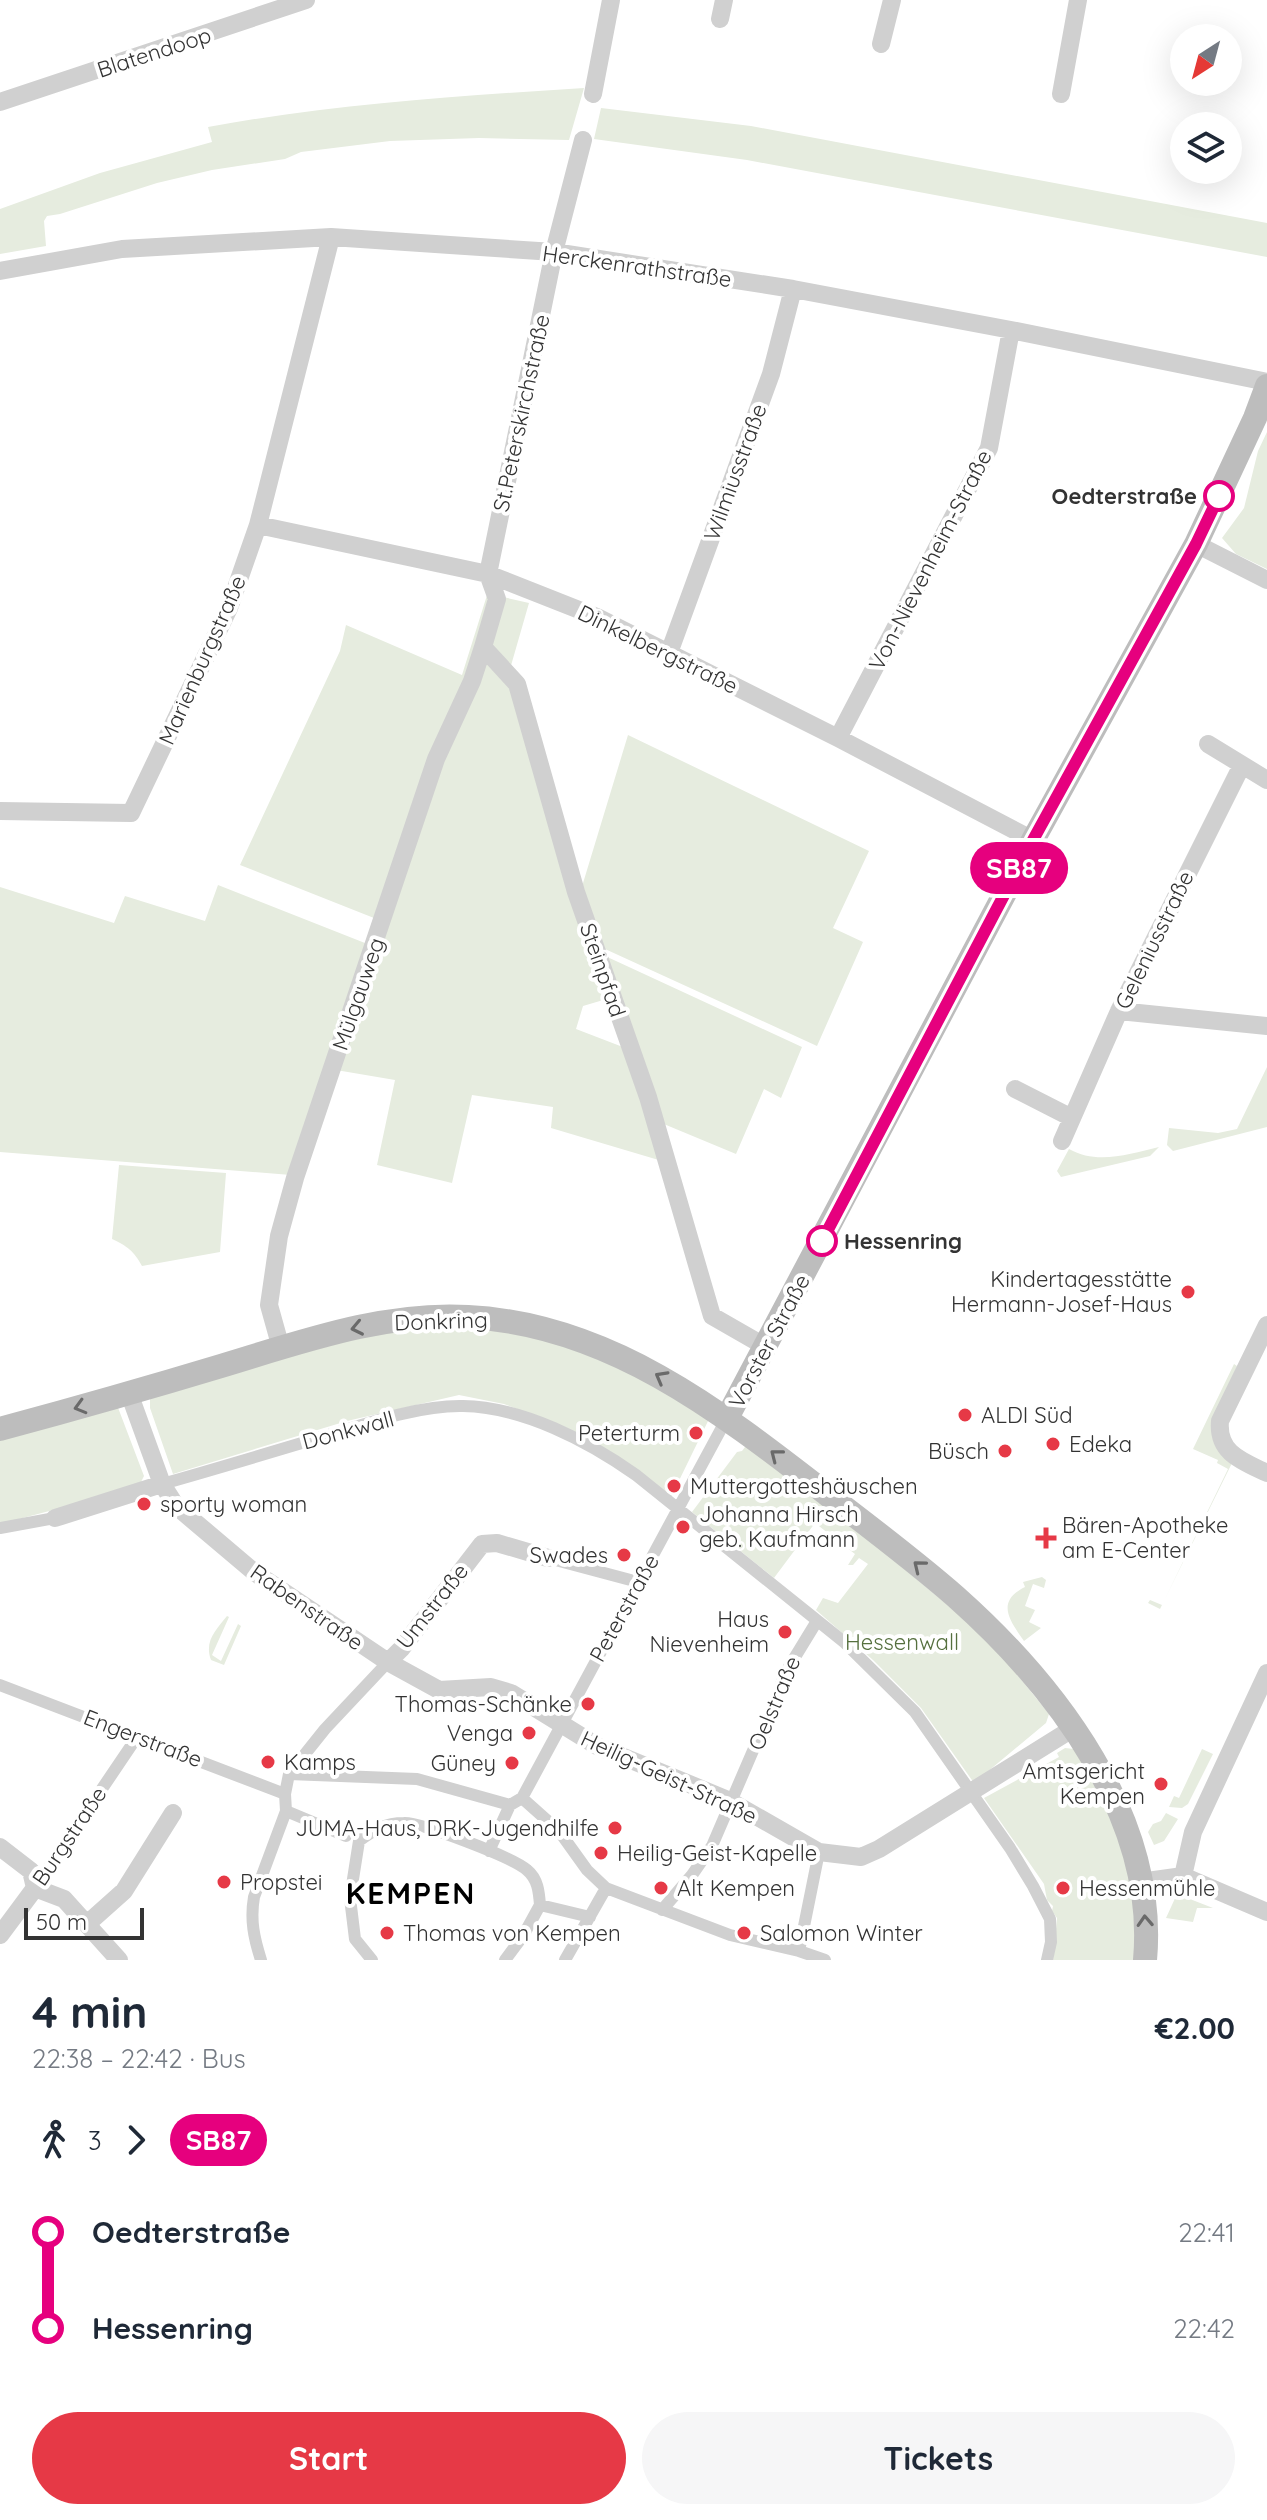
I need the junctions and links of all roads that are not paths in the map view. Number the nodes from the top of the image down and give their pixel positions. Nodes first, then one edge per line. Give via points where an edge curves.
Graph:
1 (306, 0) edge
2 (611, 0) edge
3 (724, 0) edge
4 (892, 0) edge
5 (1078, 0) edge
6 (720, 19) dead end
7 (881, 44) dead end
8 (593, 94) dead end
9 (1061, 94) dead end
10 (0, 102) edge
11 (583, 140) dead end
12 (331, 237) junction
13 (554, 252) junction
14 (0, 271) edge
15 (793, 289) junction
16 (1011, 330) junction
17 (1267, 384) edge
18 (258, 525) junction
19 (1196, 544) junction
20 (488, 574) junction
21 (1267, 580) edge
22 (483, 647) junction
23 (669, 653) junction
24 (838, 738) junction
25 (1208, 744) dead end
26 (1242, 765) junction
27 (1267, 780) edge
28 (0, 811) edge
29 (1033, 840) junction
30 (1119, 1011) junction
31 (1267, 1026) edge
32 (1015, 1089) dead end
33 (1072, 1118) junction
34 (1062, 1141) dead end
35 (1267, 1325) edge
36 (766, 1347) junction
37 (281, 1348) junction
38 (129, 1393) junction
39 (727, 1418) junction
40 (0, 1429) edge
41 (1267, 1473) edge
42 (162, 1484) junction
43 (679, 1509) junction
44 (55, 1518) joint
45 (0, 1528) edge
46 (548, 1558) joint
47 (638, 1582) junction
48 (817, 1621) junction
49 (388, 1662) junction
50 (1267, 1673) edge
51 (0, 1685) edge
52 (560, 1725) junction
53 (1072, 1729) junction
54 (137, 1737) junction
55 (289, 1774) junction
56 (971, 1792) junction
57 (285, 1794) junction
58 (522, 1798) junction
59 (732, 1802) junction
60 (510, 1805) junction
61 (286, 1811) junction
62 (173, 1813) dead end
63 (354, 1839) junction
64 (0, 1847) edge
65 (489, 1851) junction
66 (819, 1852) junction
67 (1183, 1876) junction
68 (1140, 1882) junction
69 (35, 1888) junction
70 (606, 1888) junction
71 (540, 1905) junction
72 (662, 1910) junction
73 (1267, 1912) edge
74 (590, 1917) junction
75 (87, 1924) junction
76 (0, 1935) edge
77 (799, 1951) junction
78 (119, 1960) edge
79 (261, 1960) edge
80 (372, 1960) edge
81 (505, 1960) edge
82 (565, 1960) edge
83 (825, 1960) edge
84 (1047, 1960) edge
85 (1145, 1960) edge

1 - 10 street, Blatendoop
2 - 8 street
3 - 6 street
4 - 7 street
5 - 9 street
11 - 13 street, St.Peterskirchstraße
12 - 13 street, Herckenrathstraße
12 - 14 street, Herckenrathstraße via 122,249
12 - 18 street, Marienburgstraße
13 - 15 street, Herckenrathstraße
13 - 20 street, St.Peterskirchstraße
15 - 16 street, Herckenrathstraße
15 - 23 street, Wilmiusstraße via 771,374
16 - 17 street, Herckenrathstraße
16 - 24 street, Von-Nievenheim-Straße via 989,448
17 - 19 main road, Vorster Straße
18 - 20 street, Dinkelbergstraße
18 - 28 street, Marienburgstraße via 229,608 131,813
19 - 21 street
19 - 29 main road, Vorster Straße
20 - 22 street via 497,599
20 - 23 street, Dinkelbergstraße via 597,617
22 - 36 street, Steinpfad via 517,684 576,892 648,1097 712,1316
22 - 37 street, Mülgauweg via 436,759 295,1178 279,1236 269,1305
23 - 24 street, Dinkelbergstraße
24 - 29 street, Dinkelbergstraße
25 - 26 street
26 - 27 street
26 - 30 street, Geleniusstraße
29 - 36 main road, Vorster Straße
30 - 31 street
30 - 33 street, Geleniusstraße
32 - 33 street
33 - 34 street, Geleniusstraße
35 - 41 street via 1219,1432 1233,1457
36 - 39 main road, Vorster Straße
37 - 38 main road, Donkring
39 -> 37 main road, Donkring via 611,1352 505,1320 417,1318
38 -> 40 main road, Donkring
38 - 42 street, Rabenstraße
39 - 43 street, Peterstraße
53 -> 39 main road, Donkring via 1028,1671 955,1597
42 - 43 street, Donkwall via 366,1424 464,1405 519,1416 578,1440
42 - 44 street, Donkwall
42 - 49 street, Rabenstraße via 176,1506 254,1572
43 - 47 street, Peterstraße
43 - 48 street
44 - 45 street, Donkwall
46 - 47 street, Umstraße
46 - 49 street, Umstraße via 497,1543 482,1544
47 - 52 street, Peterstraße
48 - 56 street via 907,1703
48 - 59 street, Oelstraße via 784,1675 767,1731 755,1746
49 - 52 street, Rabenstraße via 439,1690 500,1689
49 - 55 street, Umstraße
50 - 67 street via 1193,1832
51 - 54 street, Engerstraße
52 - 58 street, Peterstraße
52 - 59 street, Heilig-Geist-Straße via 597,1746
53 - 56 street, Heilig-Geist-Straße
53 - 68 main road via 1112,1796
54 - 57 street, Engerstraße
54 - 69 street, Burgstraße
55 - 57 street, Umstraße
55 - 60 street via 417,1779
56 - 66 street, Heilig-Geist-Straße via 861,1857
56 - 84 street via 1050,1919
57 - 61 street, Umstraße
58 - 60 street
58 - 70 street via 559,1831
59 - 66 street, Heilig-Geist-Straße
59 - 72 street, Oelstraße via 703,1861
60 - 65 street
61 - 63 street
61 - 79 street via 254,1897
62 - 75 street via 124,1891
63 - 65 street via 408,1820
63 - 80 street via 350,1898 355,1939
64 - 69 street via 31,1871
65 - 71 street via 534,1877
66 - 77 street
67 - 68 street
67 - 73 street
85 -> 68 main road
69 - 75 street via 64,1899
69 - 76 street, Burgstraße
70 - 72 street
70 - 74 street
71 - 74 street
71 - 81 street
72 - 77 street via 730,1935
74 - 82 street
75 - 78 street
77 - 83 street

